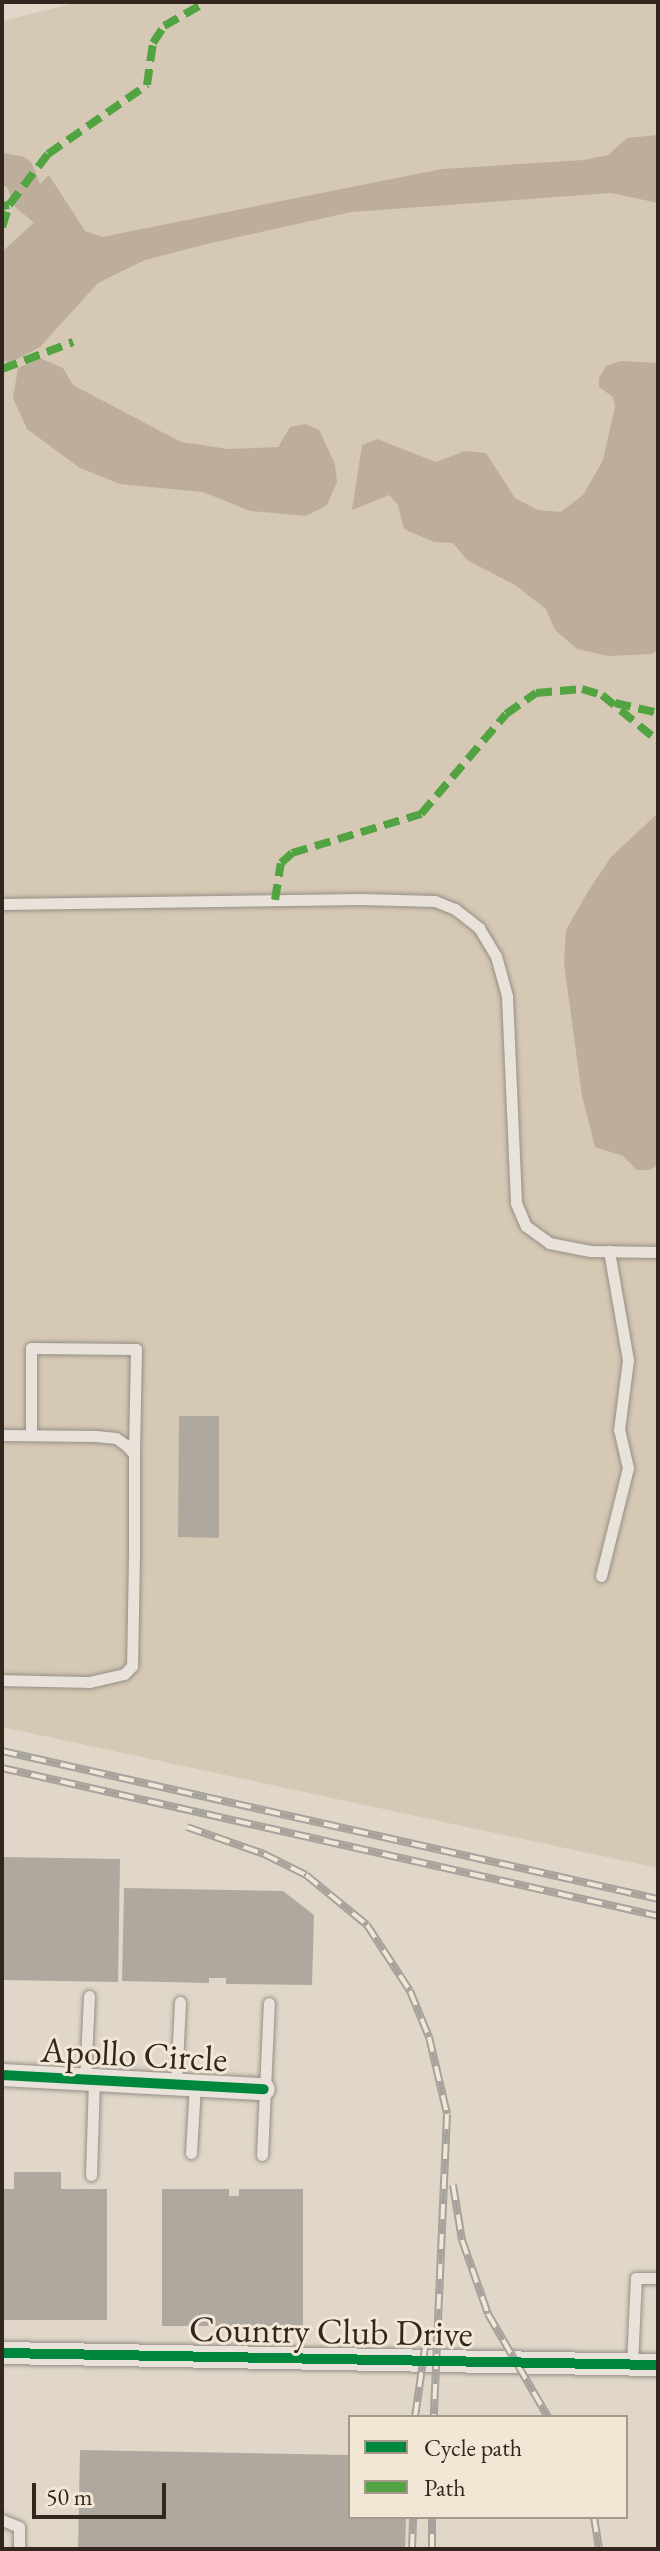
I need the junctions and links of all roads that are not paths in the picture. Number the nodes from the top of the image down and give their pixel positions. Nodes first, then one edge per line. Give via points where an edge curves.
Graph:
1 (2, 904) edge
2 (609, 1251) junction
3 (658, 1252) edge
4 (2, 1435) edge
5 (31, 1435) junction
6 (134, 1454) junction
7 (601, 1576) dead end
8 (2, 1680) edge
9 (89, 1996) dead end
10 (180, 2002) dead end
11 (269, 2003) dead end
12 (2, 2075) edge
13 (90, 2080) junction
14 (185, 2084) junction
15 (264, 2089) junction
16 (191, 2153) dead end
17 (262, 2155) dead end
18 (91, 2175) dead end
19 (658, 2278) edge
20 (2, 2353) edge
21 (632, 2365) junction
22 (658, 2365) edge
23 (2, 2520) edge
24 (19, 2549) edge

1 - 2 lane via 361,899 435,901 455,909 479,928 496,956 507,996 516,1203 526,1226 549,1243
2 - 3 lane
2 - 7 lane via 628,1360 619,1430 628,1468
4 - 5 lane
5 - 6 lane via 116,1438
5 - 6 lane via 31,1348 136,1349
6 - 8 lane via 132,1666 111,1681
9 - 13 lane
10 - 14 lane
11 - 15 lane
12 - 13 street, Apollo Circle
13 - 14 street, Apollo Circle
13 - 18 lane
14 - 15 street, Apollo Circle
14 - 16 lane
15 - 17 lane
19 - 21 lane via 636,2278
20 - 21 street, Country Club Drive
21 - 22 street, Country Club Drive
23 - 24 lane via 19,2527

